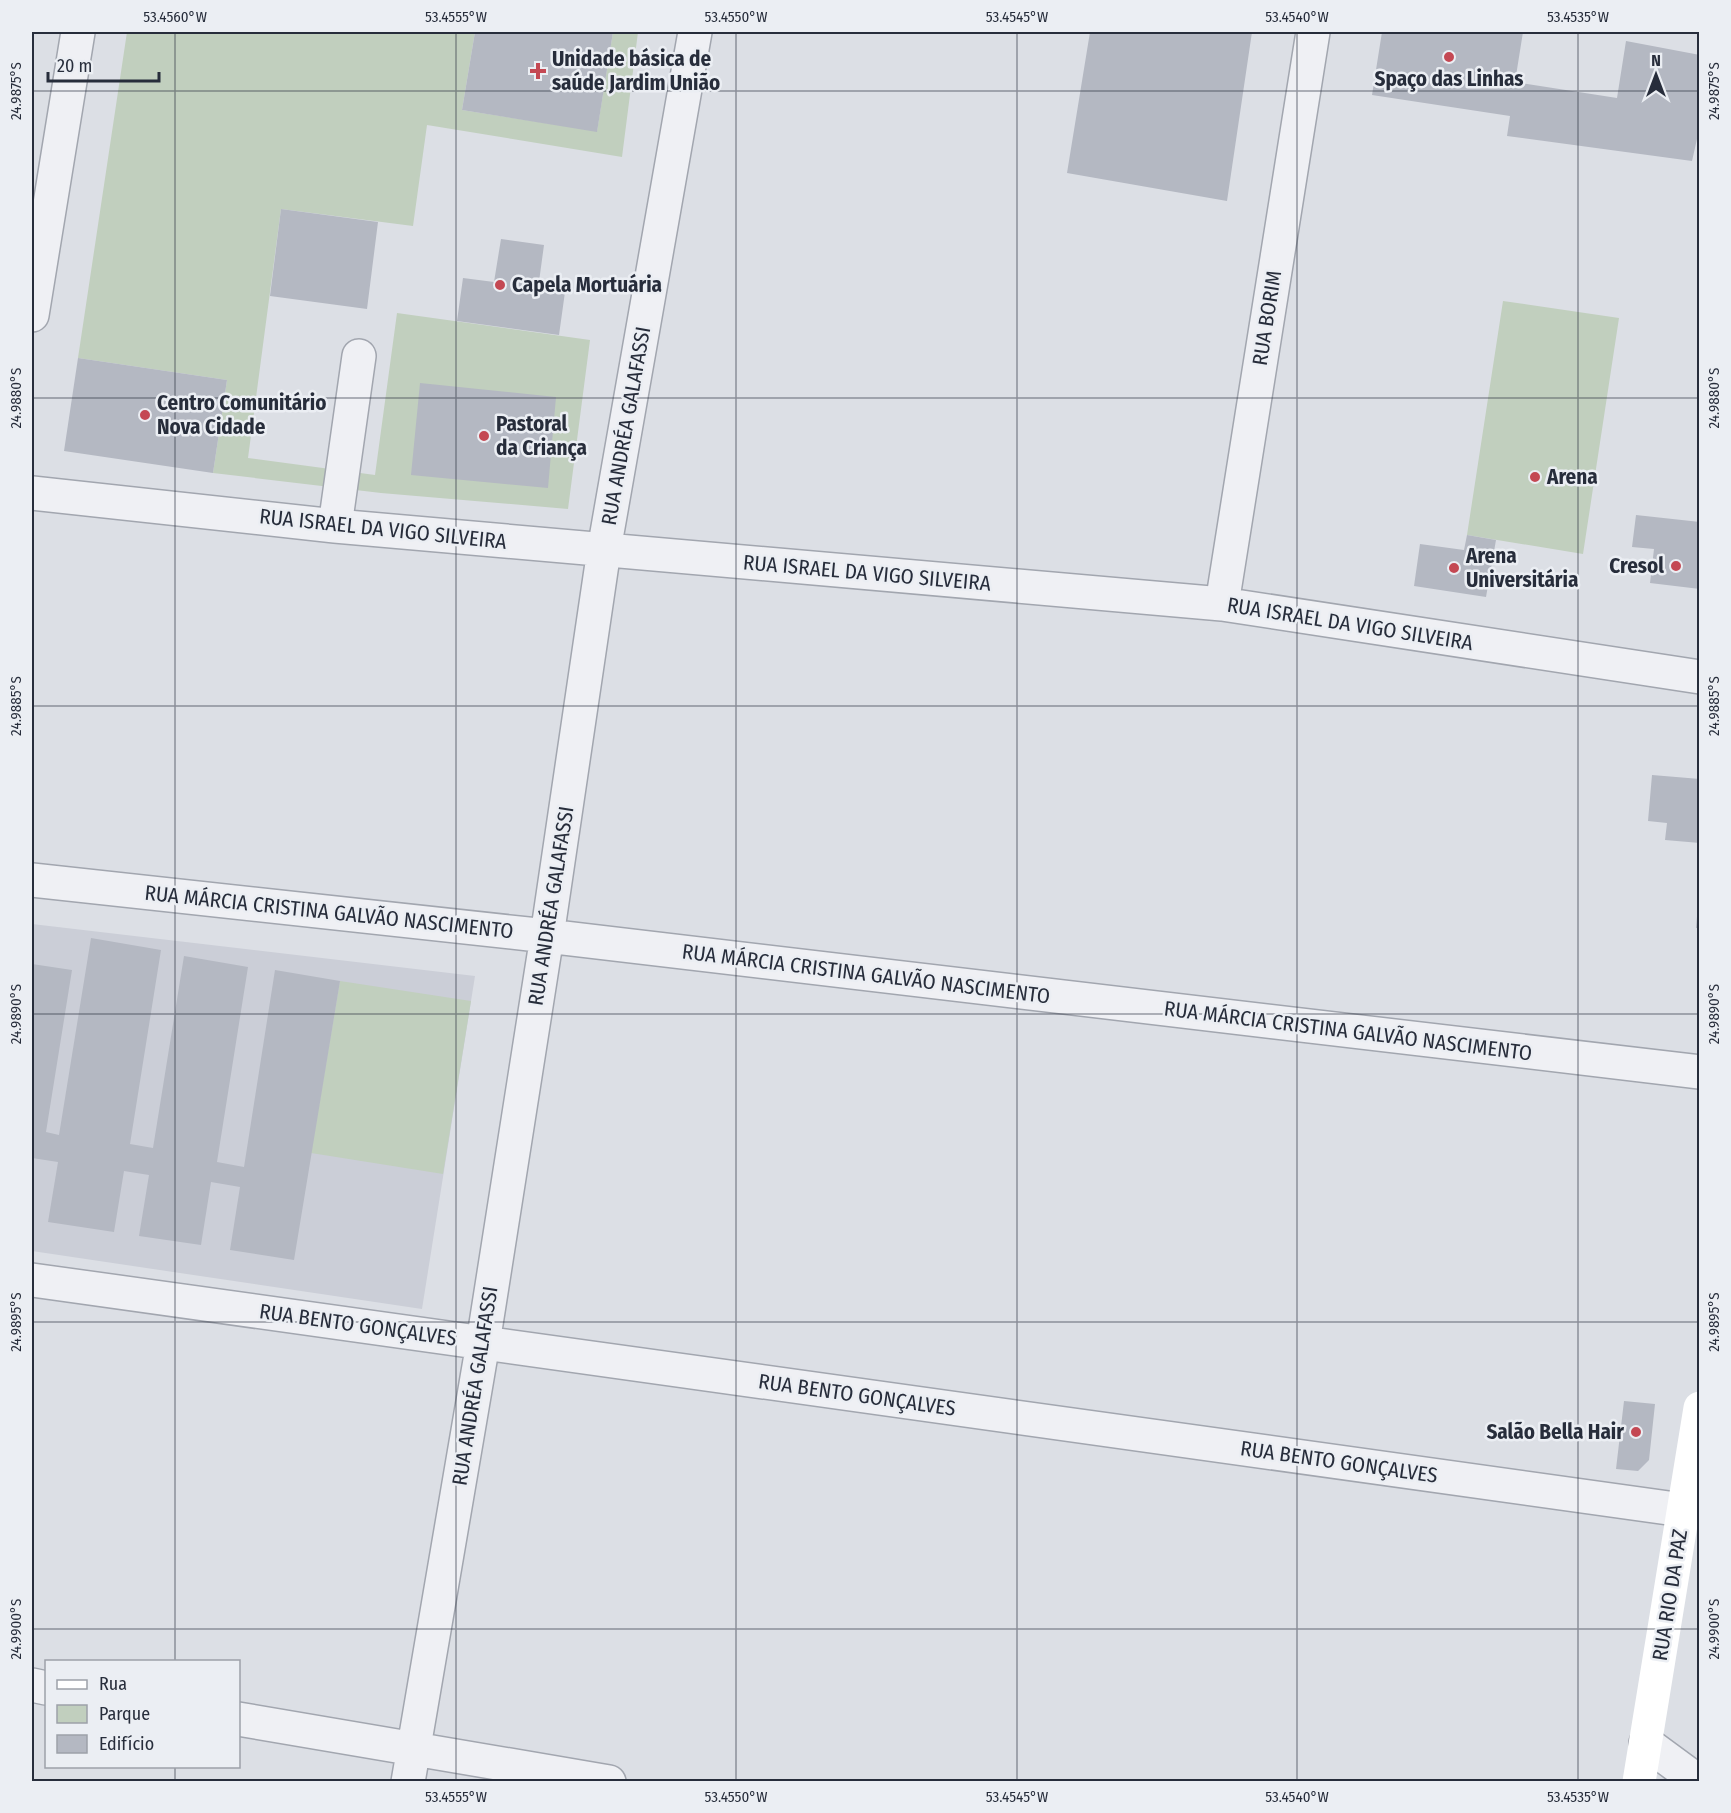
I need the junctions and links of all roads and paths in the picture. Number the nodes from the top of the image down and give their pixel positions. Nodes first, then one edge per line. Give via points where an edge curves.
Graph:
1 (78, 32) edge
2 (695, 32) edge
3 (1313, 32) edge
4 (32, 315) edge
5 (359, 356) dead end
6 (32, 493) edge
7 (335, 526) junction
8 (604, 550) junction
9 (1222, 604) junction
10 (1700, 677) edge
11 (32, 880) edge
12 (547, 936) junction
13 (1700, 1072) edge
14 (32, 1280) edge
15 (483, 1343) junction
16 (1700, 1407) edge
17 (1683, 1510) junction
18 (240, 1719) edge
19 (1646, 1743) junction
20 (414, 1748) junction
21 (408, 1782) edge
22 (609, 1782) edge
23 (1640, 1782) edge
24 (1699, 1782) edge

1 - 4 street
2 - 8 street, RUA ANDRÉA GALAFASSI
3 - 9 street, RUA BORIM
5 - 7 street
6 - 7 street, RUA ISRAEL DA VIGO SILVEIRA
7 - 8 street, RUA ISRAEL DA VIGO SILVEIRA
8 - 9 street, RUA ISRAEL DA VIGO SILVEIRA
8 - 12 street, RUA ANDRÉA GALAFASSI
9 - 10 street, RUA ISRAEL DA VIGO SILVEIRA
11 - 12 street, RUA MÁRCIA CRISTINA GALVÃO NASCIMENTO
12 - 13 street, RUA MÁRCIA CRISTINA GALVÃO NASCIMENTO
12 - 15 street, RUA ANDRÉA GALAFASSI
14 - 15 street, RUA BENTO GONÇALVES
15 - 17 street, RUA BENTO GONÇALVES
15 - 20 street, RUA ANDRÉA GALAFASSI
16 - 17 main road, RUA RIO DA PAZ
17 - 19 main road, RUA RIO DA PAZ
18 - 20 street
19 - 23 main road, RUA RIO DA PAZ
19 - 24 street
20 - 21 street, RUA ANDRÉA GALAFASSI
20 - 22 street

